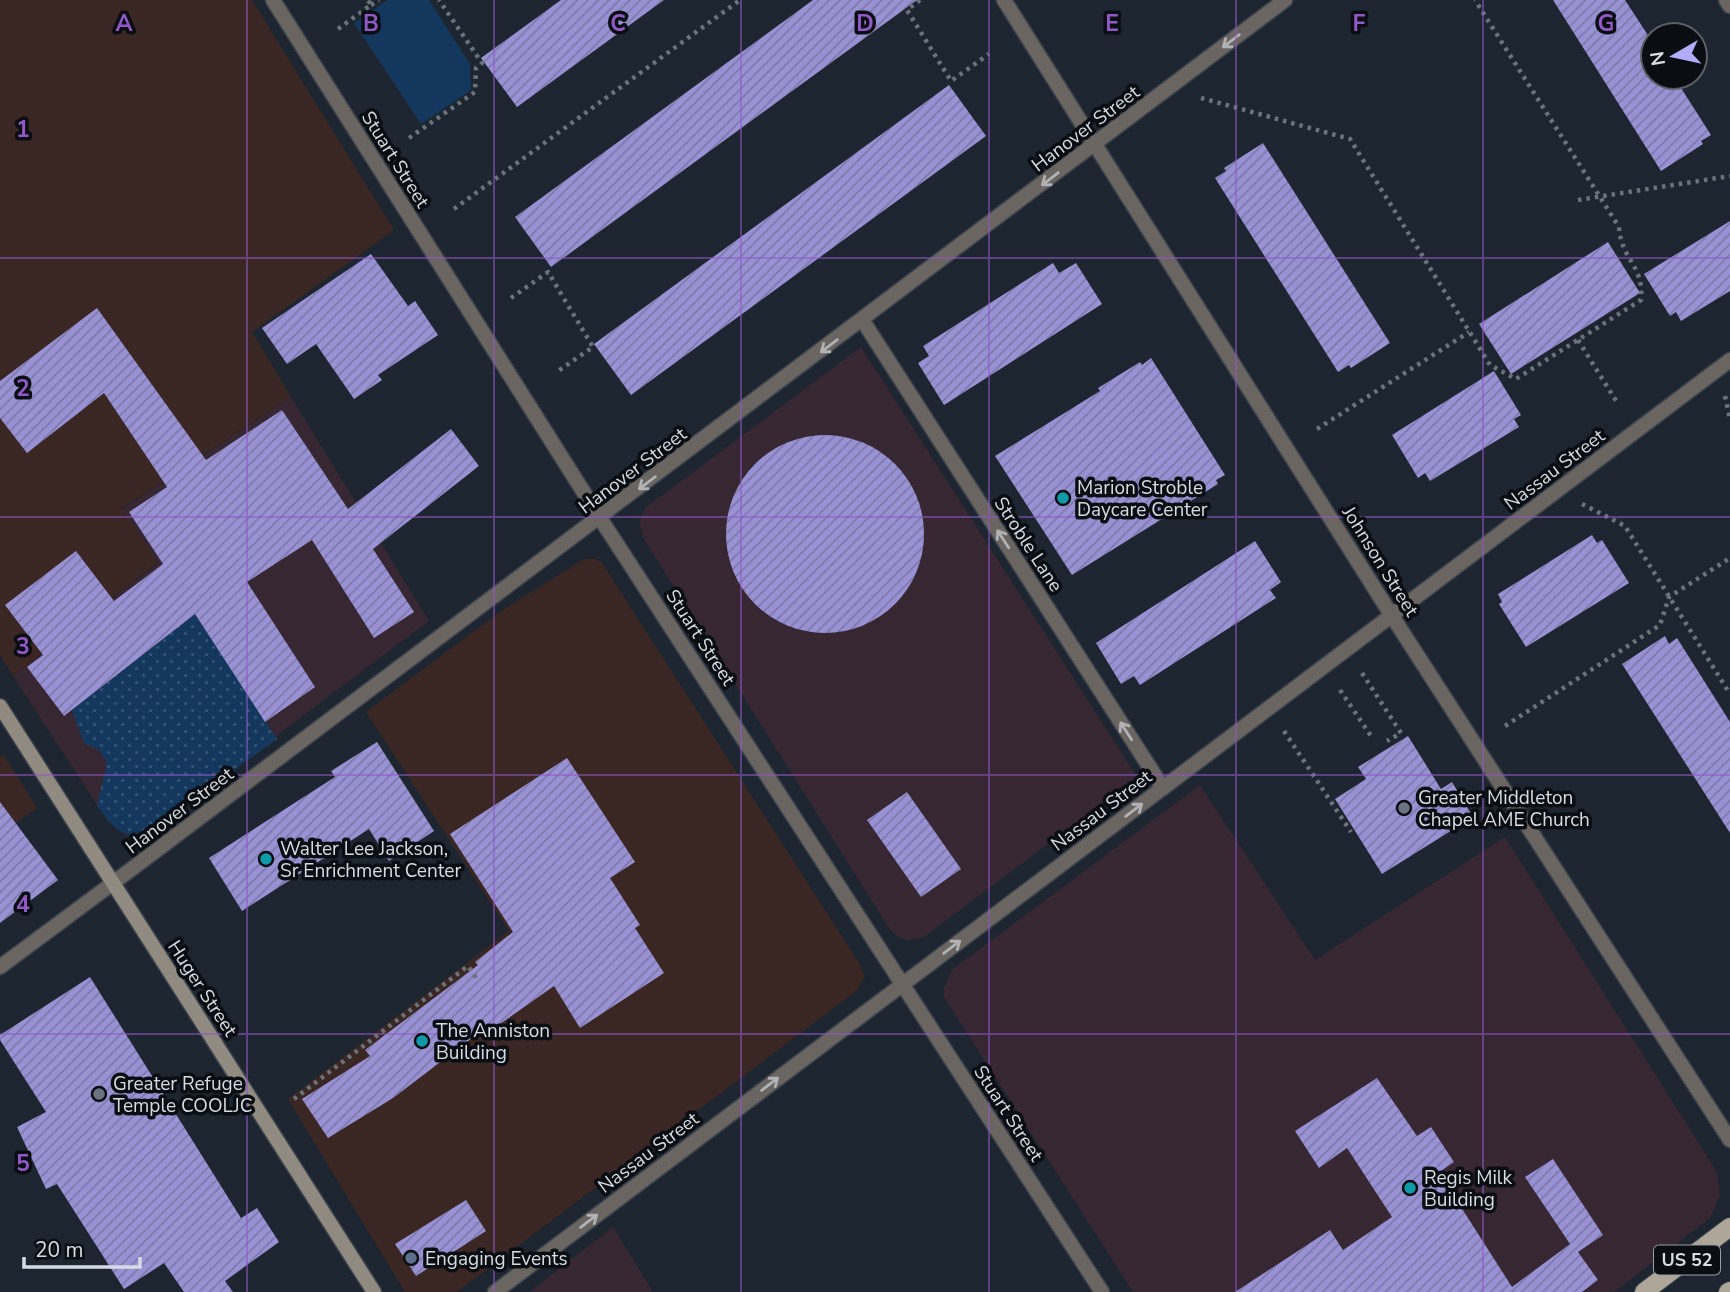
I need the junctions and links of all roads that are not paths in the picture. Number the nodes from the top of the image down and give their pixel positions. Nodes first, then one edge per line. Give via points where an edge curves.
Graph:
1 (273, 0) edge
2 (1004, 0) edge
3 (1285, 0) edge
4 (1726, 0) edge
5 (1730, 6) edge
6 (1096, 144) junction
7 (863, 321) junction
8 (1730, 360) edge
9 (600, 518) junction
10 (1392, 615) junction
11 (0, 706) edge
12 (1163, 788) junction
13 (113, 883) junction
14 (0, 967) edge
15 (901, 984) junction
16 (1730, 1140) edge
17 (1730, 1227) edge
18 (374, 1292) edge
19 (495, 1292) edge
20 (1102, 1292) edge
21 (1644, 1292) edge

1 - 9 street, Stuart Street
2 - 6 street, Johnson Street
3 -> 6 street, Hanover Street
4 - 5 street
6 -> 7 street, Hanover Street
6 - 10 street, Johnson Street
7 -> 9 street, Hanover Street
12 -> 7 street, Stroble Lane
8 - 10 street, Nassau Street
9 - 13 street, Hanover Street
9 - 15 street, Stuart Street
10 - 12 street, Nassau Street
10 - 16 street, Johnson Street
11 - 13 street, Huger Street
15 -> 12 street, Nassau Street
13 - 14 street, Hanover Street
13 - 18 street, Huger Street
19 -> 15 street, Nassau Street
15 - 20 street, Stuart Street
17 - 21 main road, US 52

